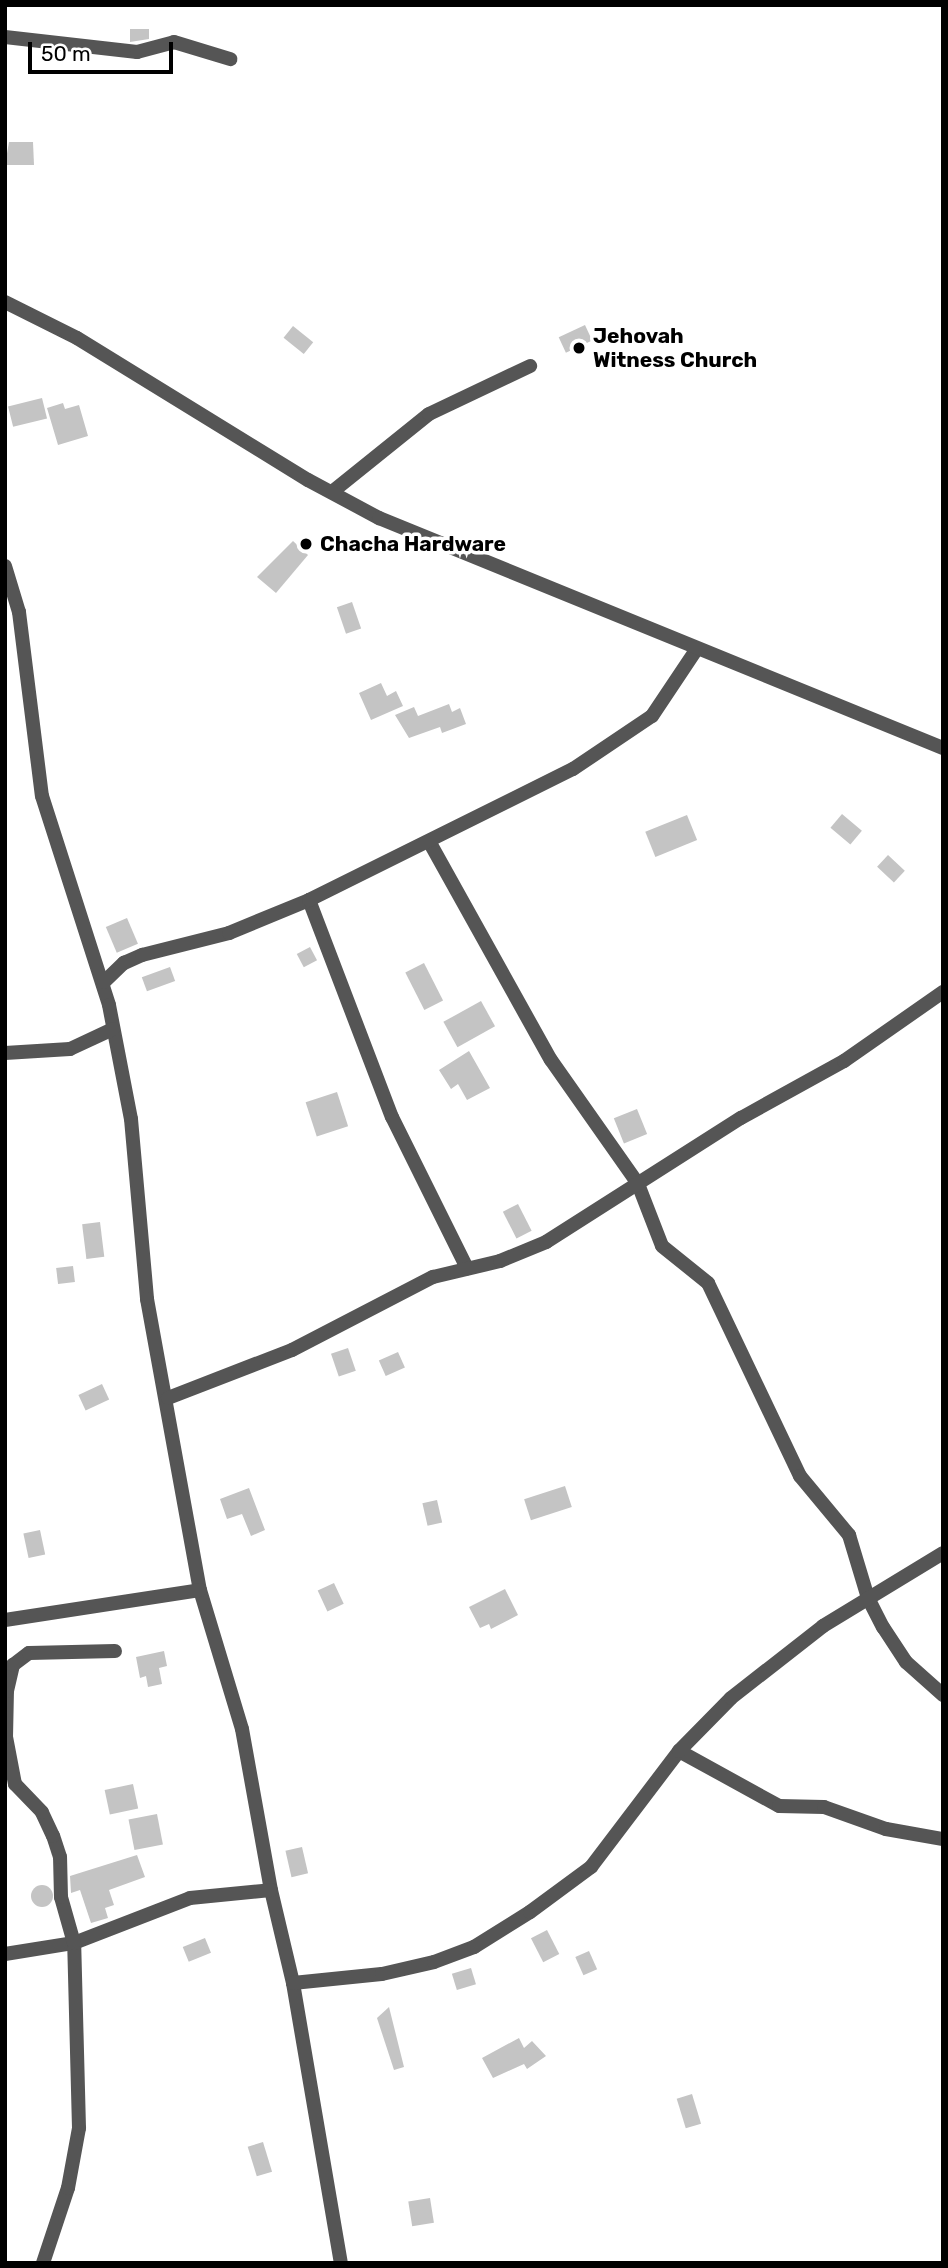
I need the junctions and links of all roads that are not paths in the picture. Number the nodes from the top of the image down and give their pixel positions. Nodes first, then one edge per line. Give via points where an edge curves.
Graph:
1 (5, 37) edge
2 (230, 59) dead end
3 (5, 302) edge
4 (530, 366) dead end
5 (332, 492) junction
6 (5, 566) edge
7 (696, 650) junction
8 (943, 748) edge
9 (430, 843) junction
10 (309, 900) junction
11 (104, 982) junction
12 (943, 992) edge
13 (113, 1029) junction
14 (5, 1053) edge
15 (638, 1184) junction
16 (467, 1268) junction
17 (168, 1398) junction
18 (943, 1553) edge
19 (200, 1590) junction
20 (868, 1598) junction
21 (5, 1620) edge
22 (115, 1651) dead end
23 (943, 1695) edge
24 (679, 1751) junction
25 (943, 1839) edge
26 (271, 1890) junction
27 (74, 1943) junction
28 (5, 1954) edge
29 (293, 1983) junction
30 (43, 2263) edge
31 (341, 2263) edge

1 - 2 street via 136,52 174,42
3 - 5 street via 77,338
4 - 5 street via 429,414
5 - 7 street via 379,518
6 - 11 street via 19,612 42,796
7 - 8 street
7 - 9 street via 667,698 625,738
9 - 10 street
9 - 15 street via 551,1060
10 - 11 street via 229,933 142,955 124,963
10 - 16 street via 392,1117
11 - 13 street
12 - 15 street via 844,1061 741,1118
13 - 14 street via 70,1049
13 - 17 street via 131,1119 147,1299
15 - 16 street via 546,1242 500,1261
15 - 20 street via 663,1246 708,1283 800,1476 849,1535
16 - 17 street via 414,1286 292,1350
17 - 19 street
18 - 20 street
19 - 21 street
19 - 26 street via 243,1729
20 - 23 street via 906,1662
20 - 24 street via 823,1626 731,1698
22 - 27 street via 29,1653 13,1665 9,1679 6,1737 15,1784 42,1812 53,1836 61,1866 61,1897
24 - 25 street via 779,1806 824,1807 897,1832
24 - 29 street via 591,1867 474,1947 411,1968
26 - 27 street via 190,1898
26 - 29 street
27 - 28 street
27 - 30 street via 79,2127 68,2188
29 - 31 street

